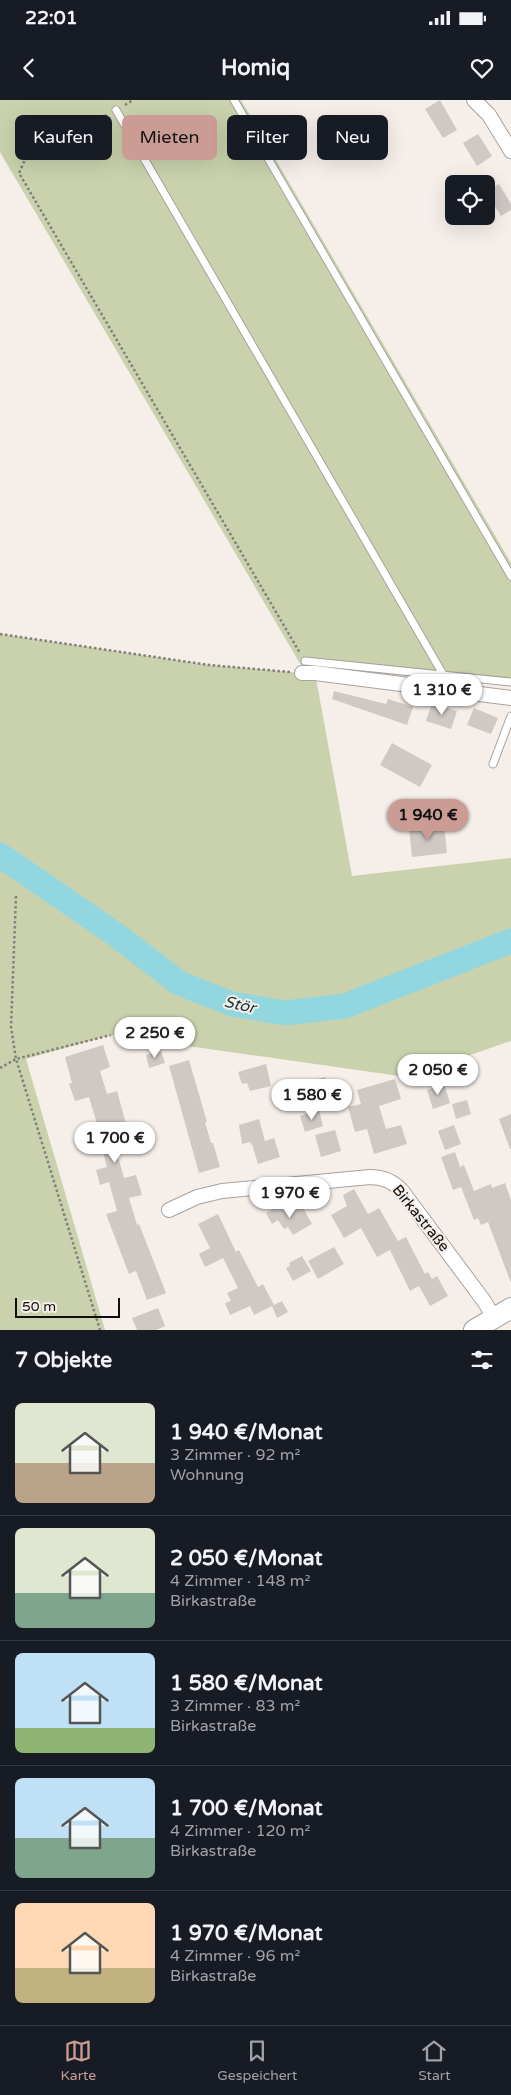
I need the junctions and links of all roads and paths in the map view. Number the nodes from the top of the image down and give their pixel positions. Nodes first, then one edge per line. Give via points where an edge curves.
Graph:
1 (234, 100) edge
2 (474, 100) edge
3 (116, 110) joint
4 (511, 151) edge
5 (511, 576) edge
6 (0, 634) edge
7 (303, 667) junction
8 (444, 676) junction
9 (511, 682) edge
10 (511, 698) edge
11 (511, 716) edge
12 (493, 764) dead end
13 (16, 896) dead end
14 (111, 1035) dead end
15 (16, 1059) junction
16 (0, 1068) edge
17 (169, 1210) dead end
18 (511, 1308) edge
19 (494, 1318) junction
20 (100, 1330) edge
21 (474, 1330) edge

1 - 5 lane
2 - 4 street via 489,115
3 - 7 path via 25,160 19,173
3 - 8 lane
6 - 7 path via 209,664
7 - 8 lane
7 - 10 street via 314,673
8 - 9 lane
11 - 12 lane
13 - 15 path via 11,1027
14 - 15 path
15 - 16 path
15 - 20 path
17 - 19 street, Birkastraße via 197,1197 222,1191 370,1177 384,1179 402,1191
18 - 19 street
19 - 21 street

